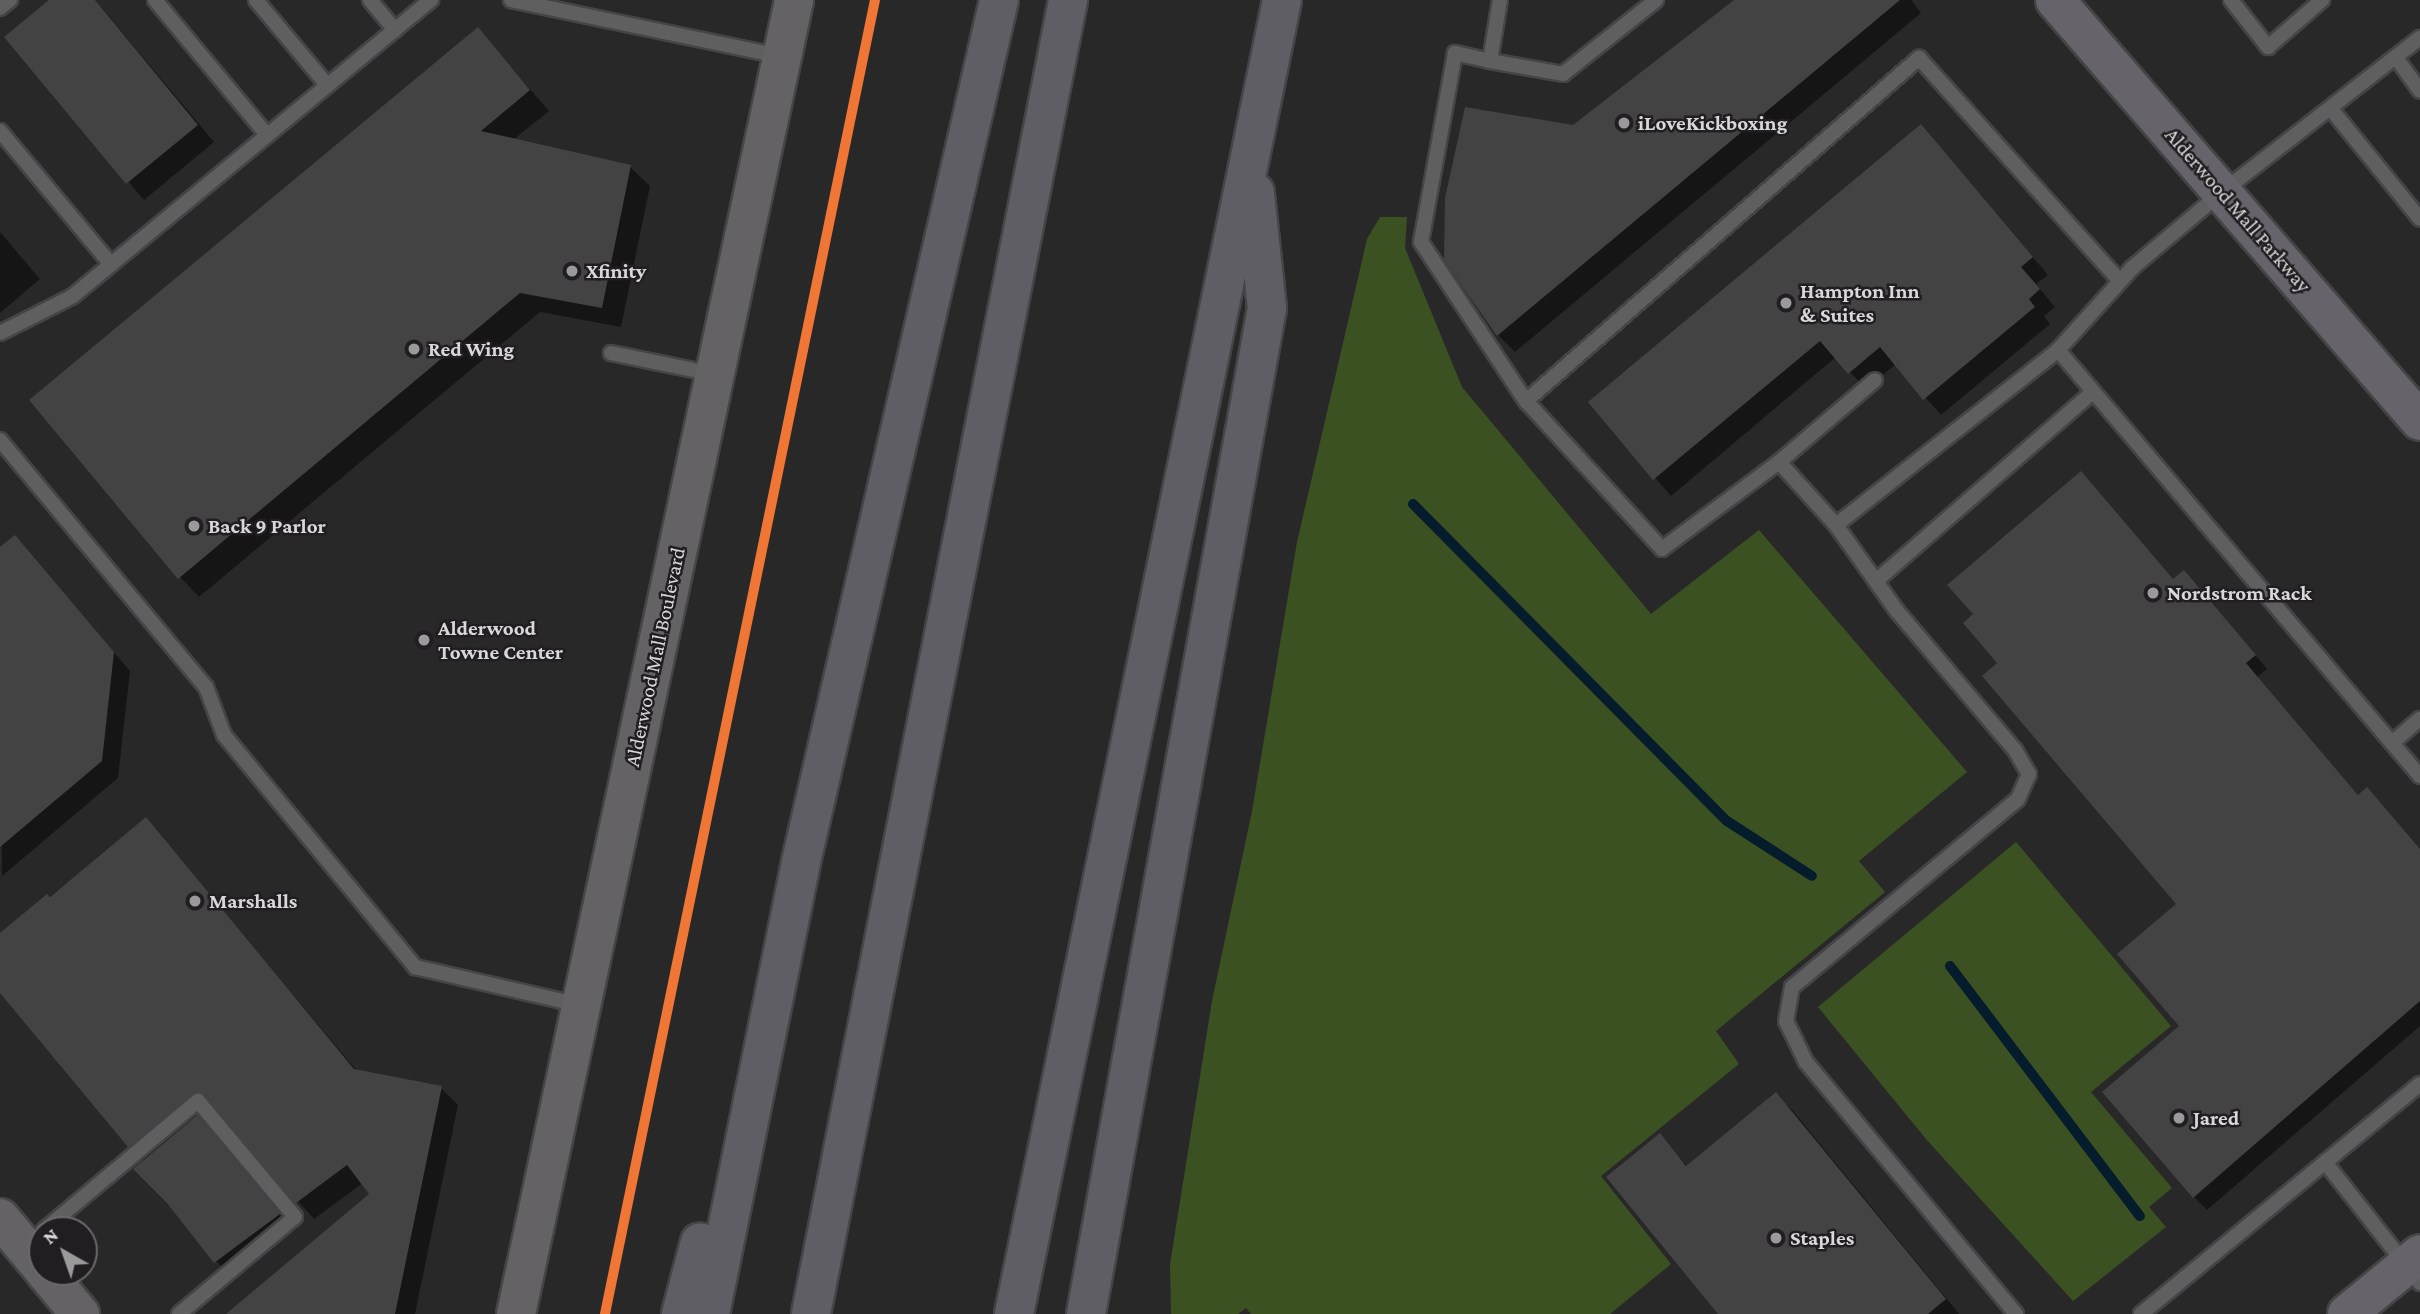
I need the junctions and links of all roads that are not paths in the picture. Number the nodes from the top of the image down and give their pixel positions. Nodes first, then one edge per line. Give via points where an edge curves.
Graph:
1 (10, 0) edge
2 (155, 0) edge
3 (256, 0) edge
4 (370, 0) edge
5 (431, 0) edge
6 (510, 0) edge
7 (794, 0) edge
8 (999, 0) edge
9 (1068, 0) edge
10 (1282, 0) edge
11 (1500, 0) edge
12 (1656, 0) edge
13 (2055, 0) edge
14 (2231, 0) edge
15 (2322, 0) edge
16 (0, 8) edge
17 (395, 30) junction
18 (2420, 38) edge
19 (782, 56) junction
20 (2397, 59) junction
21 (1490, 61) junction
22 (327, 85) junction
23 (2420, 91) edge
24 (2331, 109) junction
25 (0, 131) edge
26 (267, 135) junction
27 (1251, 156) junction
28 (2222, 192) junction
29 (2420, 219) edge
30 (111, 264) junction
31 (2120, 281) junction
32 (0, 333) edge
33 (2058, 350) junction
34 (611, 353) dead end
35 (715, 374) junction
36 (1875, 380) dead end
37 (2094, 392) junction
38 (1526, 401) junction
39 (2420, 421) edge
40 (0, 440) edge
41 (1779, 461) junction
42 (1836, 524) junction
43 (1876, 581) junction
44 (2420, 719) edge
45 (2392, 743) junction
46 (2420, 776) edge
47 (801, 862) junction
48 (581, 1006) junction
49 (2420, 1084) edge
50 (2325, 1162) junction
51 (75, 1216) edge
52 (0, 1218) edge
53 (28, 1241) edge
54 (2415, 1268) edge
55 (62, 1286) edge
56 (2012, 1313) edge
57 (80, 1314) edge
58 (179, 1314) edge
59 (516, 1314) edge
60 (681, 1314) edge
61 (710, 1314) edge
62 (811, 1314) edge
63 (1014, 1314) edge
64 (1086, 1314) edge
65 (2141, 1314) edge
66 (2347, 1314) edge

1 - 16 lane
2 - 26 lane
3 - 22 lane
4 - 17 lane
5 - 17 lane
6 - 19 lane
7 - 19 main road, Alderwood Mall Boulevard
8 - 47 highway
9 - 62 highway
10 - 27 highway
11 - 21 lane
12 - 21 lane via 1563,74
13 - 28 main road, Alderwood Mall Parkway
14 - 15 lane via 2268,47
17 - 22 lane
18 - 20 lane
19 - 35 main road, Alderwood Mall Boulevard
20 - 23 lane
20 - 24 lane
21 - 38 lane via 1455,53 1421,242
22 - 26 lane
24 - 28 lane
24 - 29 lane
25 - 30 lane
26 - 30 lane
27 - 63 highway
27 - 64 highway via 1267,308
28 - 31 lane
28 - 39 main road, Alderwood Mall Parkway
30 - 32 lane via 73,296
31 - 33 lane
31 - 38 lane via 1919,58
33 - 37 lane
33 - 42 lane
34 - 35 lane
35 - 48 main road, Alderwood Mall Boulevard
36 - 41 lane
37 - 43 lane
37 - 45 lane
38 - 41 lane via 1662,549
40 - 48 lane via 206,687 224,735 415,967
41 - 42 lane
42 - 43 lane
43 - 56 lane via 2015,750 2029,774 2018,799 1792,987 1786,1021 1806,1062
44 - 45 lane
45 - 46 lane
47 - 60 highway
47 - 61 highway
48 - 59 main road, Alderwood Mall Boulevard
49 - 50 lane
50 - 54 lane
50 - 65 lane
51 - 58 lane via 198,1101 295,1217
52 - 53 main road
54 - 66 main road
55 - 57 main road

